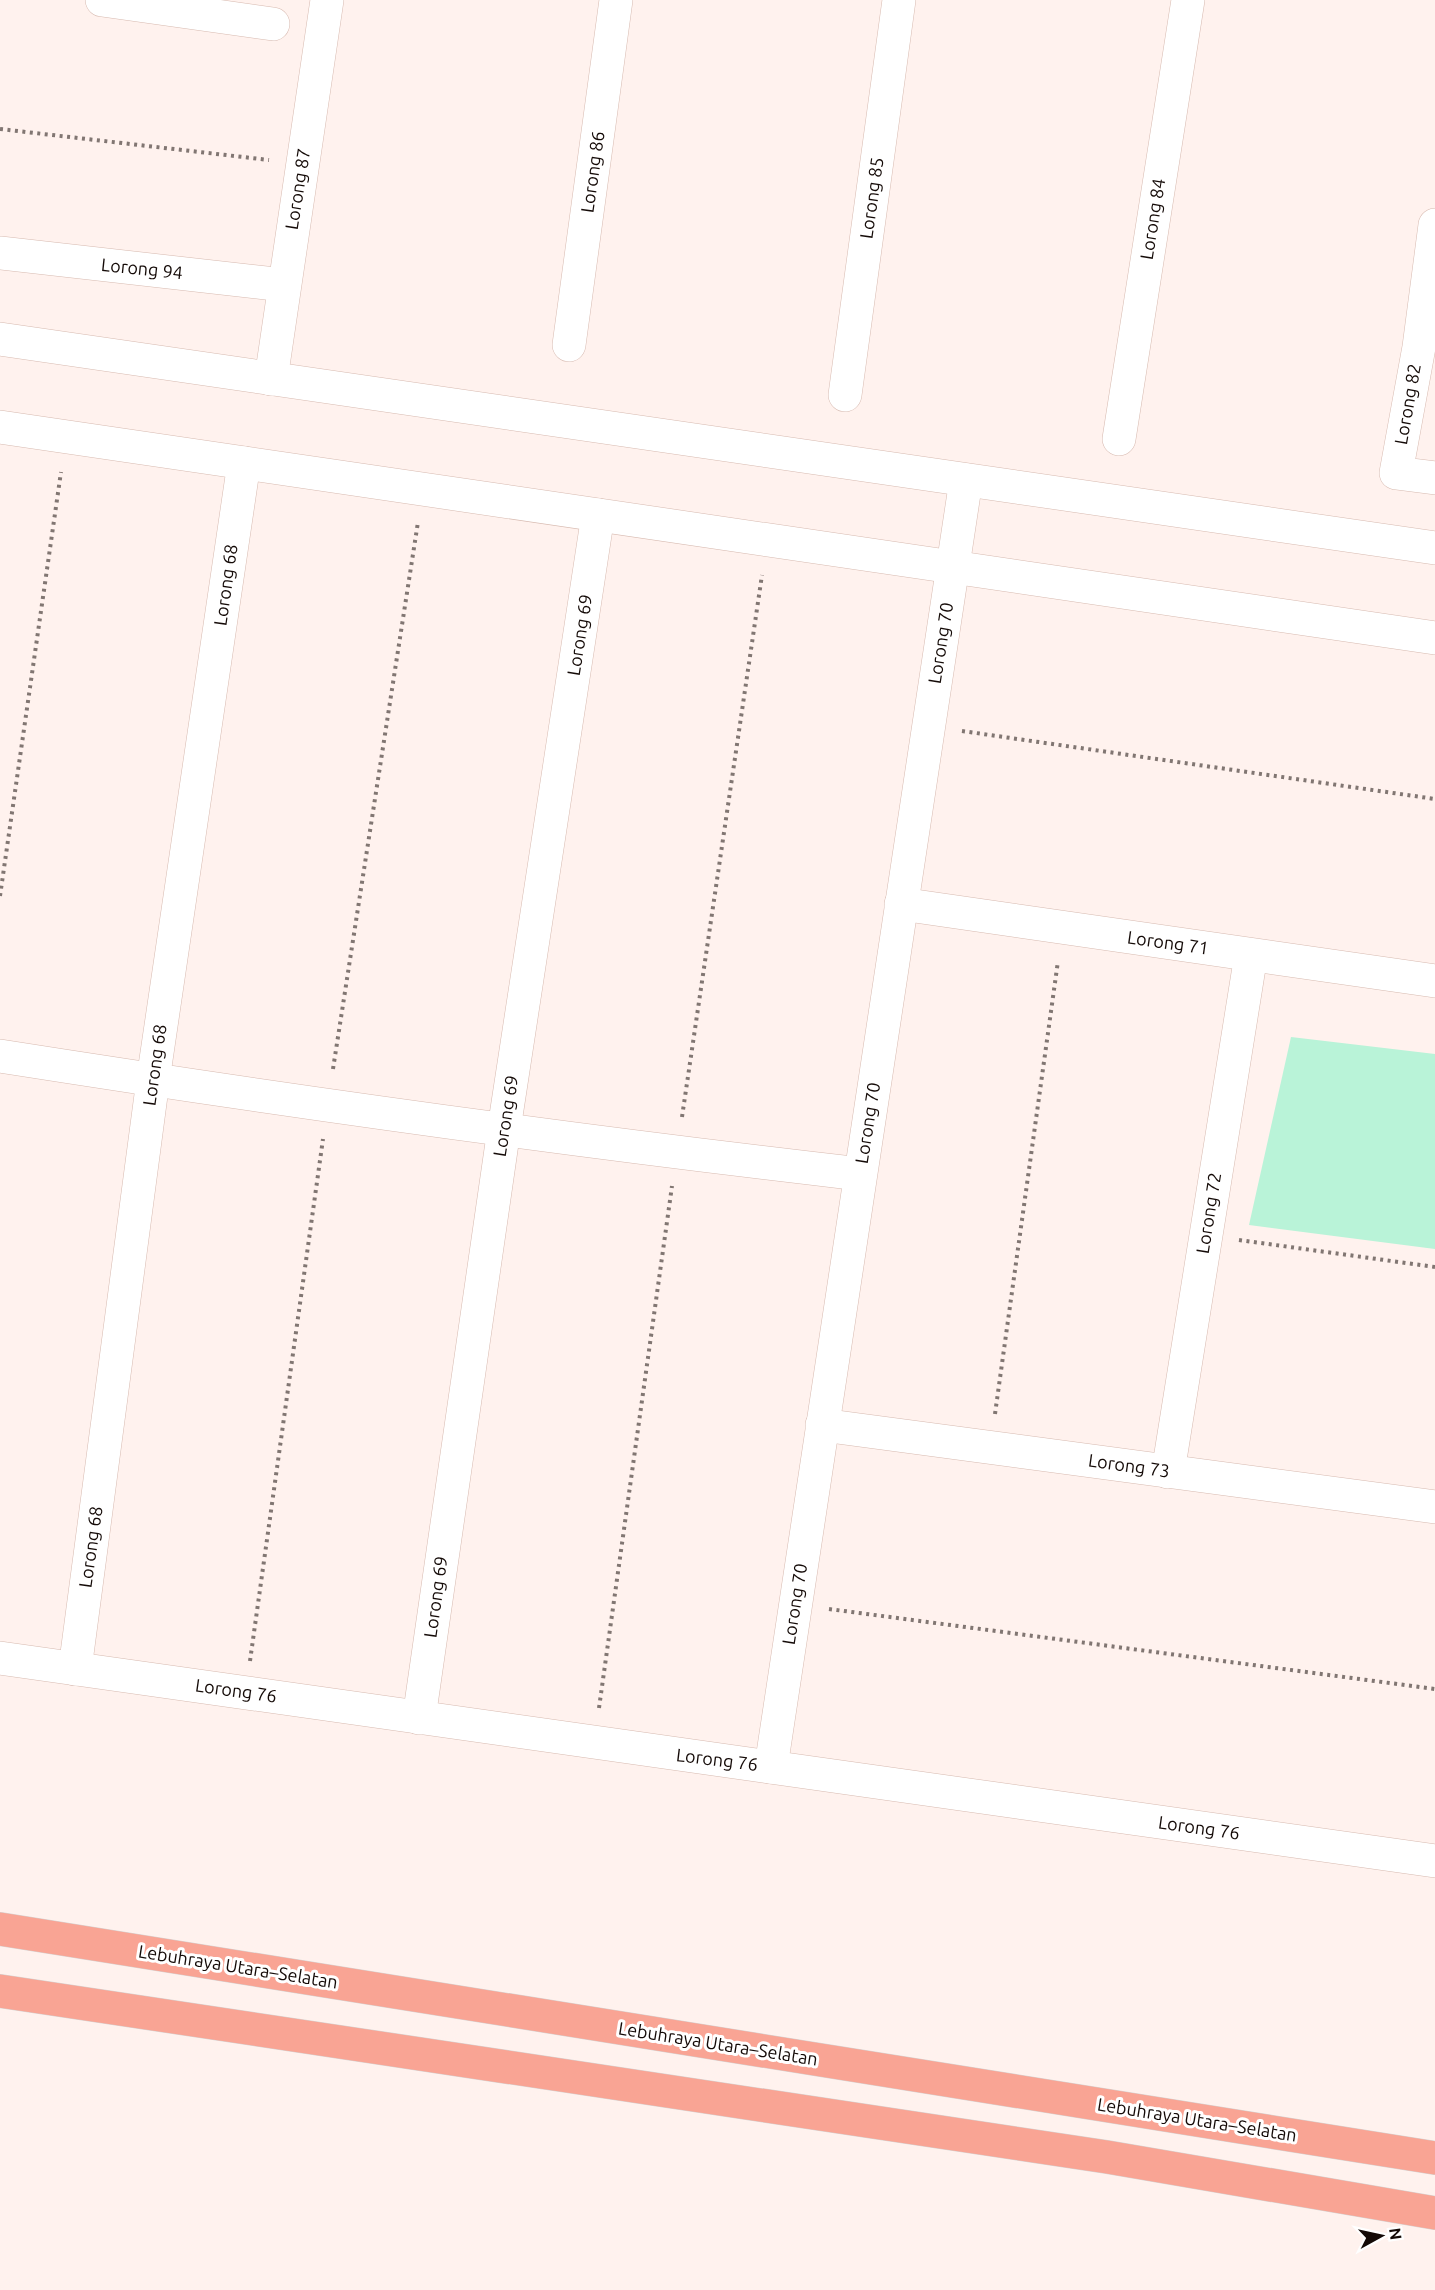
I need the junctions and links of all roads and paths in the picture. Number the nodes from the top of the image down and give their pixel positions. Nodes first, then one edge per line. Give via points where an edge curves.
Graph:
1 (102, 0) edge
2 (327, 0) edge
3 (616, 0) edge
4 (899, 0) edge
5 (1188, 0) edge
6 (273, 24) dead end
7 (0, 129) edge
8 (303, 163) junction
9 (1435, 225) edge
10 (0, 253) edge
11 (284, 285) junction
12 (0, 339) edge
13 (569, 345) dead end
14 (271, 379) junction
15 (845, 395) dead end
16 (0, 427) edge
17 (66, 436) junction
18 (1119, 439) dead end
19 (244, 463) junction
20 (1435, 478) edge
21 (966, 480) junction
22 (423, 489) junction
23 (598, 514) junction
24 (767, 540) junction
25 (1435, 548) edge
26 (952, 567) junction
27 (1435, 638) edge
28 (928, 726) junction
29 (1435, 799) edge
30 (0, 896) edge
31 (901, 904) junction
32 (1062, 927) junction
33 (1251, 955) junction
34 (1435, 981) edge
35 (0, 1056) edge
36 (153, 1080) junction
37 (328, 1104) junction
38 (504, 1129) junction
39 (677, 1153) junction
40 (860, 1174) junction
41 (1206, 1236) junction
42 (1435, 1268) edge
43 (822, 1425) junction
44 (990, 1447) junction
45 (1168, 1472) junction
46 (1435, 1508) edge
47 (795, 1604) junction
48 (0, 1658) edge
49 (75, 1669) junction
50 (1435, 1689) edge
51 (246, 1692) junction
52 (419, 1718) junction
53 (594, 1744) junction
54 (771, 1767) junction
55 (1435, 1861) edge
56 (0, 1929) edge
57 (0, 1991) edge
58 (1435, 2158) edge
59 (1435, 2213) edge

1 - 6 street
2 - 8 street, Lorong 87
3 - 13 street, Lorong 86
4 - 15 street, Lorong 85
5 - 18 street, Lorong 84
7 - 8 path
8 - 11 street, Lorong 87
9 - 20 street, Lorong 82 via 1419,347 1396,473
10 - 11 street, Lorong 94
11 - 14 street, Lorong 87
12 - 14 street
14 - 21 street
16 - 17 street
17 - 19 street
17 - 30 path
19 - 22 street
19 - 36 street, Lorong 68
21 - 25 street
21 - 26 street, Lorong 70
22 - 23 street
22 - 37 path
23 - 24 street
23 - 38 street, Lorong 69
24 - 26 street
24 - 39 path
26 - 27 street
26 - 28 street, Lorong 70
28 - 29 path
28 - 31 street, Lorong 70
31 - 32 street, Lorong 71
31 - 40 street, Lorong 70
32 - 33 street, Lorong 71
32 - 44 path
33 - 34 street, Lorong 71
33 - 41 street, Lorong 72
35 - 36 street
36 - 37 street
36 - 49 street, Lorong 68
37 - 38 street
37 - 51 path
38 - 39 street
38 - 52 street, Lorong 69
39 - 40 street
39 - 53 path
40 - 43 street, Lorong 70
41 - 42 path
41 - 45 street, Lorong 72
43 - 44 street, Lorong 73
43 - 47 street, Lorong 70
44 - 45 street, Lorong 73
45 - 46 street, Lorong 73
47 - 50 path
47 - 54 street, Lorong 70
48 - 49 street, Lorong 76
49 - 51 street, Lorong 76
51 - 52 street, Lorong 76
52 - 53 street, Lorong 76
53 - 54 street, Lorong 76
54 - 55 street, Lorong 76
56 - 58 highway, Lebuhraya Utara–Selatan
57 - 59 highway via 1107,2157

